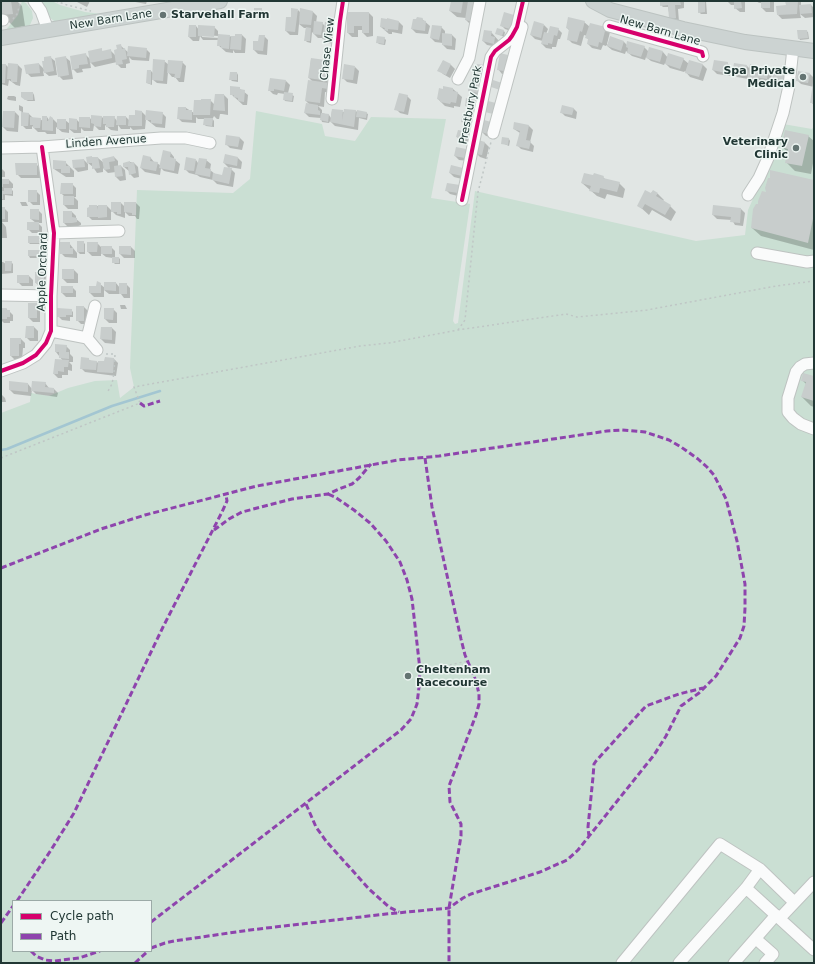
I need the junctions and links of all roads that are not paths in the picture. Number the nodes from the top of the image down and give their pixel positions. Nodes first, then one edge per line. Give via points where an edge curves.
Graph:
1 (34, 1) edge
2 (220, 1) edge
3 (343, 1) edge
4 (480, 1) edge
5 (523, 1) edge
6 (529, 1) edge
7 (594, 1) edge
8 (661, 23) junction
9 (609, 26) dead end
10 (48, 30) junction
11 (1, 38) edge
12 (658, 40) junction
13 (794, 48) junction
14 (814, 51) edge
15 (703, 56) dead end
16 (458, 79) dead end
17 (332, 99) dead end
18 (493, 133) road end
19 (210, 143) dead end
20 (42, 147) junction
21 (1, 148) edge
22 (748, 195) dead end
23 (462, 200) dead end
24 (120, 231) dead end
25 (54, 233) junction
26 (757, 253) dead end
27 (814, 262) edge
28 (1, 295) edge
29 (51, 296) junction
30 (95, 306) dead end
31 (51, 331) junction
32 (87, 338) junction
33 (97, 350) road end
34 (814, 363) edge
35 (1, 371) edge
36 (814, 429) edge
37 (760, 870) junction
38 (814, 882) edge
39 (746, 888) junction
40 (794, 902) junction
41 (778, 916) junction
42 (756, 939) junction
43 (814, 950) edge
44 (622, 963) edge
45 (679, 963) edge
46 (734, 963) edge
47 (765, 963) edge

1 - 10 street
2 - 10 main road, New Barn Lane
3 - 17 street, Chase View
4 - 16 street via 469,58
5 - 23 street, Prestbury Park via 512,36 495,50 491,57
6 - 18 street
7 - 8 main road, New Barn Lane via 610,10
8 - 12 street, New Barn Lane
8 - 13 main road, New Barn Lane via 725,38
9 - 12 street, New Barn Lane
10 - 11 main road, New Barn Lane
12 - 15 street, New Barn Lane via 702,52
13 - 14 main road, New Barn Lane
13 - 22 street via 789,86 768,158
19 - 20 street, Linden Avenue via 186,138 161,138
20 - 21 street, Linden Avenue
20 - 25 street, Apple Orchard
24 - 25 street
25 - 29 street, Apple Orchard
26 - 27 street
28 - 29 street, Apple Orchard
29 - 31 street, Apple Orchard
30 - 32 street
31 - 32 street
31 - 35 street, Apple Orchard via 46,344 36,355
32 - 33 street
34 - 36 street via 805,364 796,372 788,398 788,412 801,424
37 - 39 street
37 - 40 street
37 - 44 street via 720,844
38 - 40 street
39 - 41 street
39 - 45 street
40 - 41 street
41 - 42 street
41 - 43 street
42 - 46 street
42 - 47 street via 773,954

